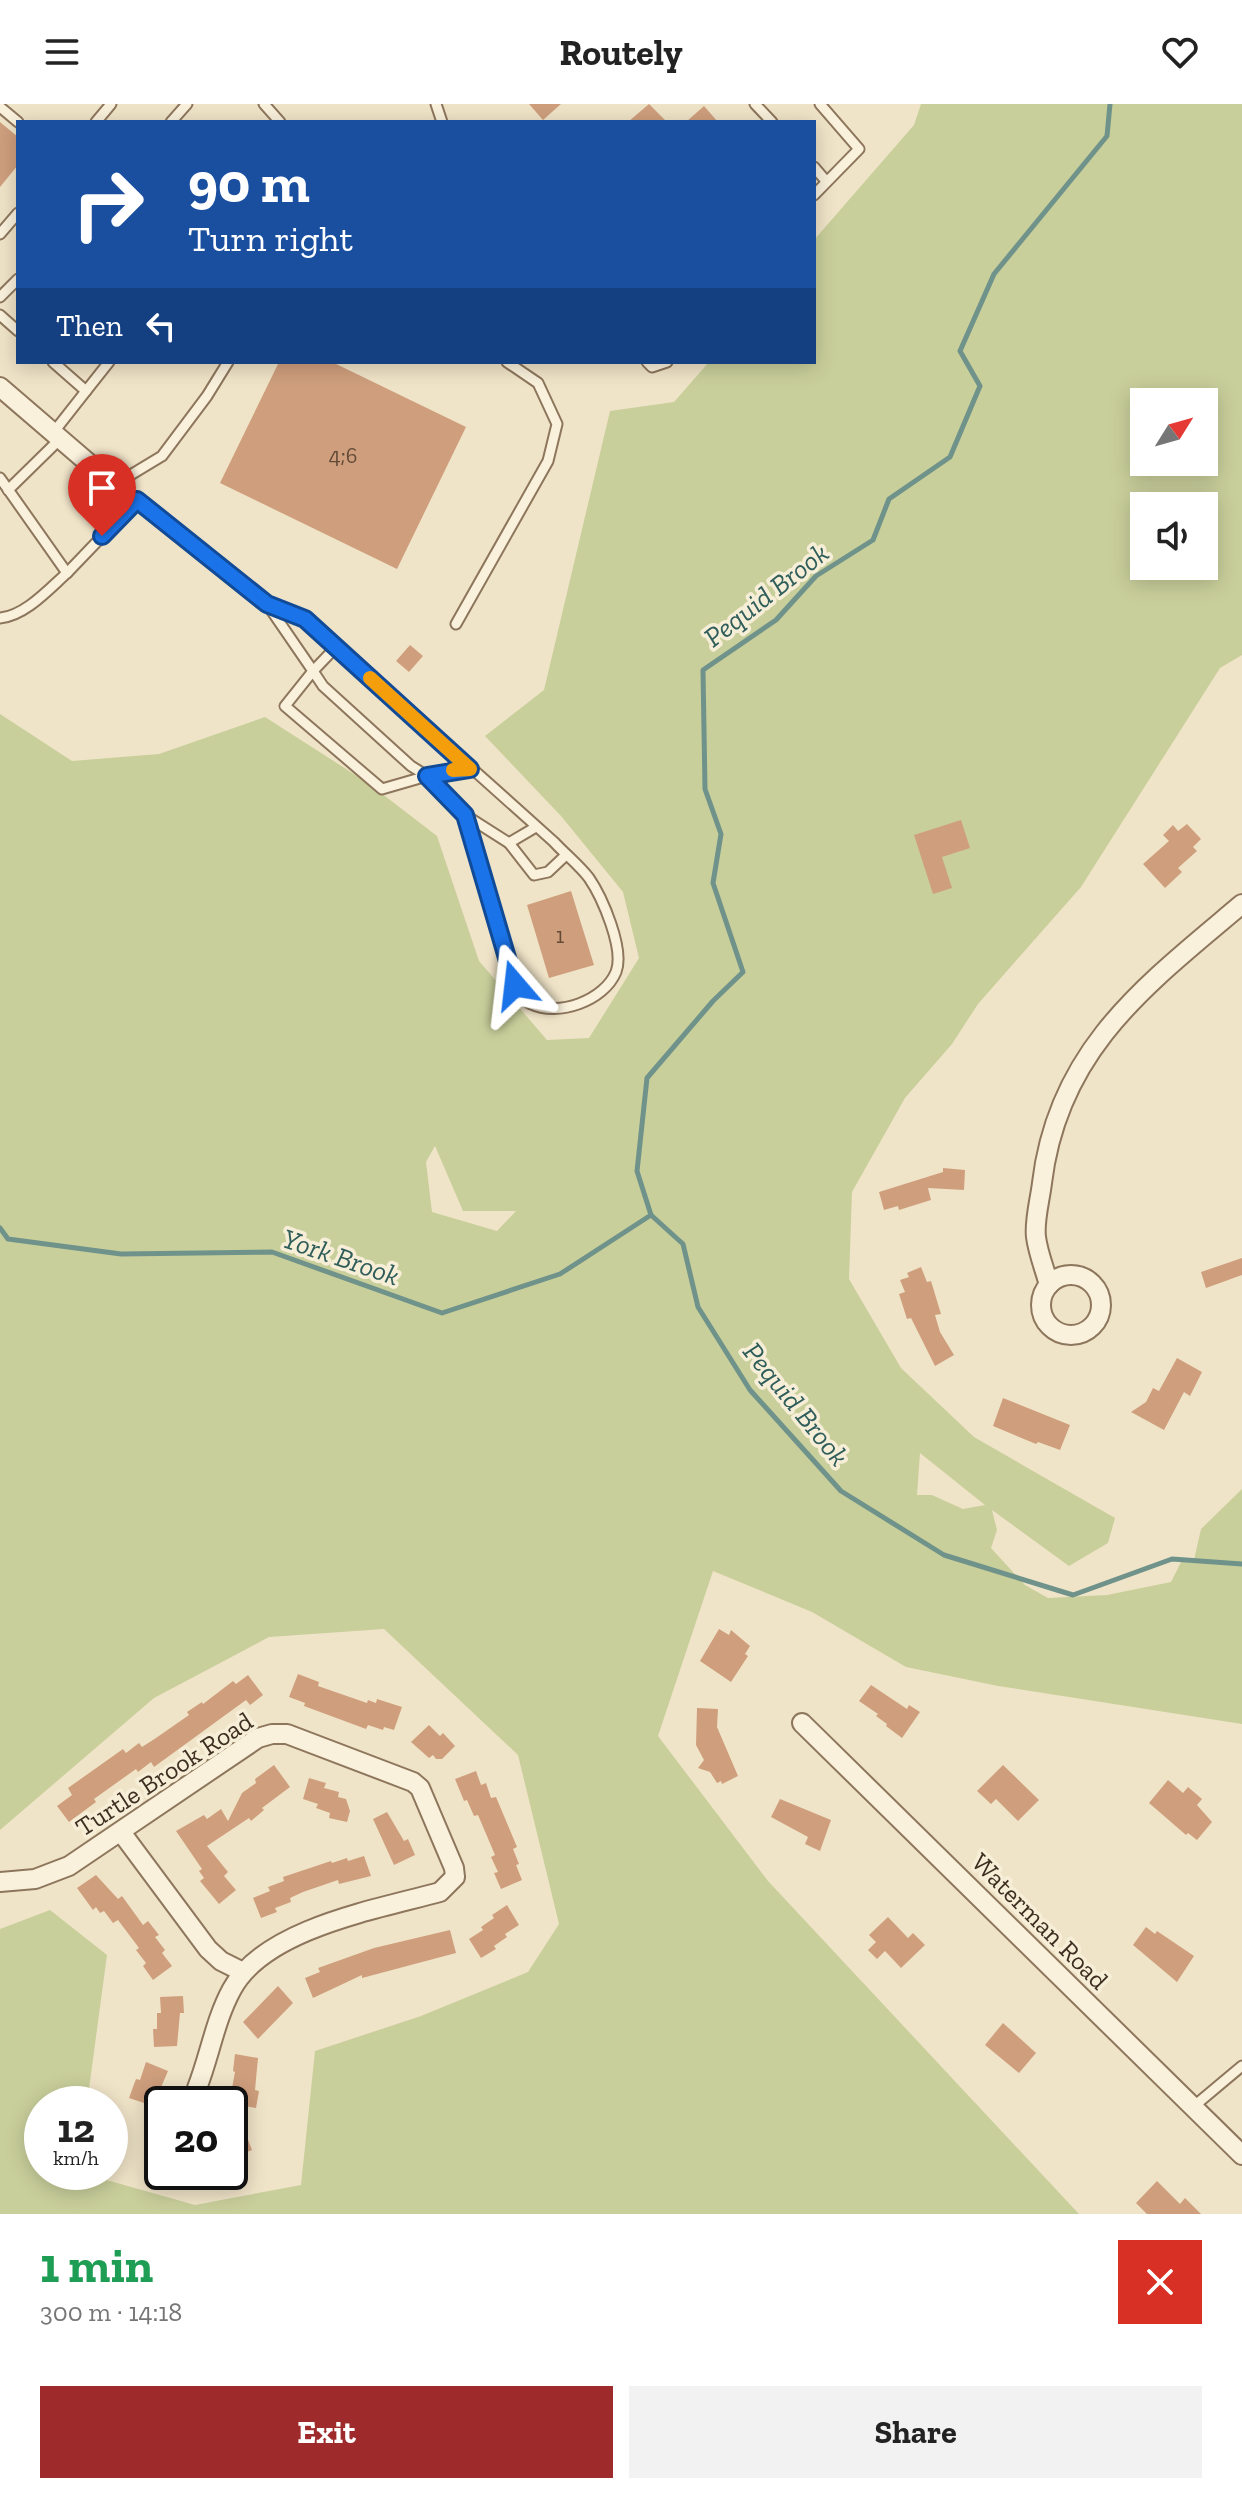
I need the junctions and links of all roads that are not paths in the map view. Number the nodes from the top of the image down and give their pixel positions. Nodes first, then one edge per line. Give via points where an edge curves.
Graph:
1 (111, 104) edge
2 (187, 104) edge
3 (264, 104) edge
4 (755, 104) edge
5 (820, 104) edge
6 (0, 107) edge
7 (16, 120) edge
8 (98, 120) edge
9 (173, 120) edge
10 (278, 120) edge
11 (770, 120) edge
12 (816, 169) edge
13 (826, 181) junction
14 (816, 193) edge
15 (16, 215) edge
16 (0, 234) edge
17 (16, 281) edge
18 (0, 297) edge
19 (0, 315) edge
20 (16, 329) edge
21 (55, 364) edge
22 (107, 364) edge
23 (227, 364) edge
24 (510, 364) edge
25 (0, 387) edge
26 (86, 391) junction
27 (57, 436) junction
28 (0, 478) edge
29 (114, 485) junction
30 (8, 490) junction
31 (137, 500) junction
32 (67, 573) junction
33 (267, 604) junction
34 (0, 618) edge
35 (456, 624) dead end
36 (336, 647) junction
37 (313, 671) junction
38 (470, 769) junction
39 (427, 776) junction
40 (465, 815) junction
41 (536, 827) junction
42 (509, 843) junction
43 (566, 855) junction
44 (1242, 904) edge
45 (1049, 1285) dead end
46 (802, 1723) dead end
47 (121, 1832) junction
48 (0, 1882) edge
49 (243, 1972) junction
50 (1242, 2066) edge
51 (198, 2086) edge
52 (1193, 2107) junction
53 (1242, 2155) edge

1 - 8 lane
2 - 9 lane
3 - 10 lane
4 - 11 lane
5 - 13 lane via 859,149
6 - 7 lane
12 - 13 lane
13 - 14 lane
15 - 16 lane
17 - 18 lane
19 - 20 lane
21 - 26 lane
22 - 26 lane
23 - 29 lane via 162,456
24 - 35 lane via 538,383 557,424 548,461
25 - 27 street
26 - 27 lane
27 - 29 street
27 - 30 lane
28 - 30 lane
29 - 31 lane
30 - 32 lane
31 - 32 lane
31 - 33 lane
32 - 34 lane via 10,617
33 - 36 lane via 305,619
33 - 37 lane
36 - 37 lane
36 - 38 lane
37 - 39 lane via 323,686
37 - 39 lane via 285,706 382,789
38 - 39 lane
38 - 41 lane
39 - 40 lane
40 - 42 lane
40 - 43 lane via 515,985 527,1003 550,1010 574,1006 602,992 617,971 617,947 606,911 588,877
41 - 42 lane
41 - 43 lane
42 - 43 lane via 534,875 548,872
44 - 45 street via 1148,983 1079,1067 1059,1110 1044,1167 1036,1236
46 - 52 street, Waterman Road
47 - 48 street, Turtle Brook Road via 69,1866 35,1879
47 - 49 street via 208,1949
47 - 49 street, Turtle Brook Road via 258,1738 272,1734 287,1734 420,1788 454,1868 448,1886 296,1936
49 - 51 street, Turtle Brook Road via 216,2025
50 - 52 lane
52 - 53 street, Waterman Road

